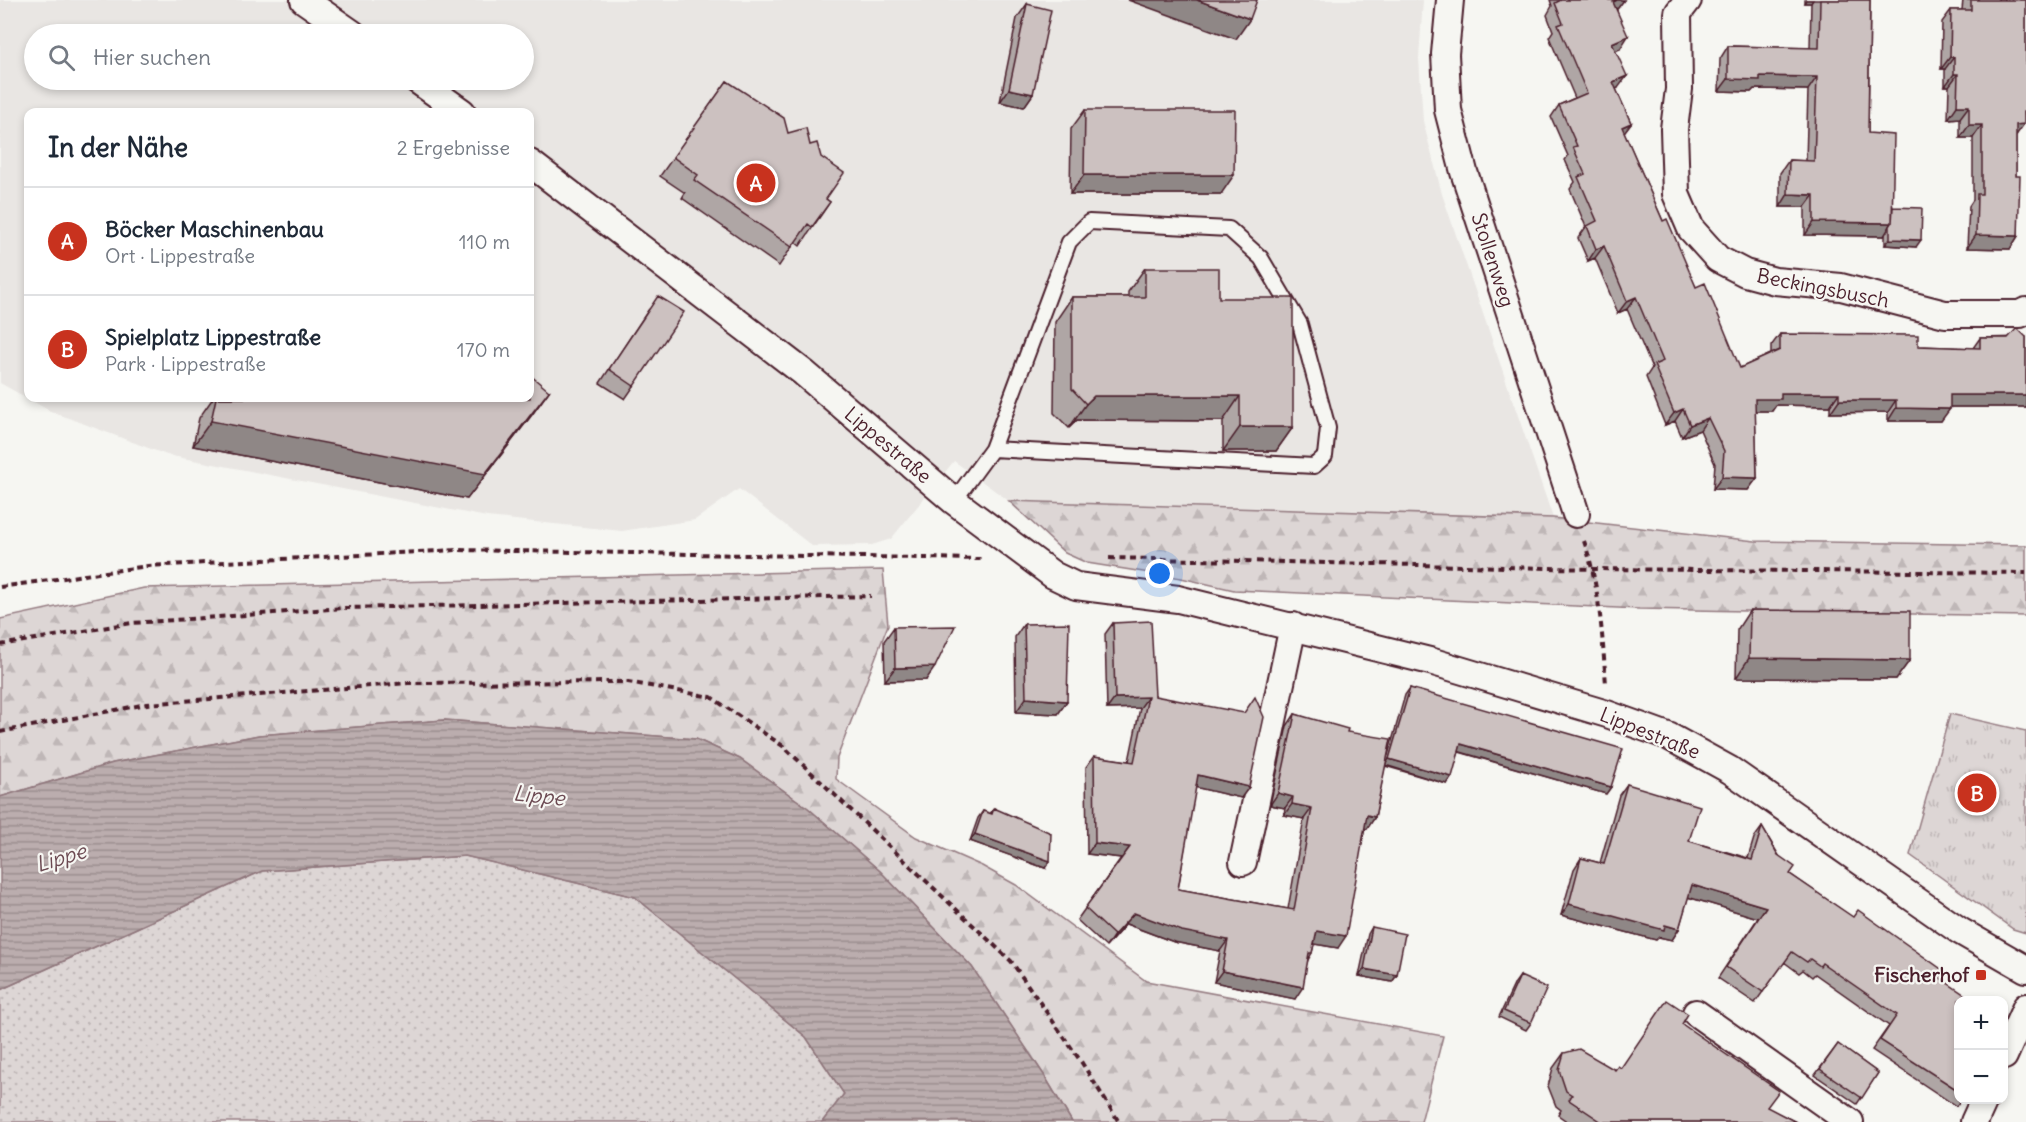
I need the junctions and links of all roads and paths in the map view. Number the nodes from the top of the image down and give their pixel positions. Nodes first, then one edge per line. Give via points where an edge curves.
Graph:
1 (304, 0) edge
2 (1450, 0) edge
3 (1688, 0) edge
4 (339, 24) edge
5 (431, 90) edge
6 (456, 108) edge
7 (534, 166) edge
8 (2026, 311) edge
9 (992, 449) junction
10 (954, 501) junction
11 (1576, 514) dead end
12 (1104, 558) dead end
13 (1029, 559) junction
14 (1594, 569) junction
15 (2026, 573) edge
16 (0, 587) edge
17 (871, 596) dead end
18 (1293, 626) junction
19 (0, 645) edge
20 (1607, 714) junction
21 (0, 732) edge
22 (1243, 862) dead end
23 (2026, 969) edge
24 (2026, 1007) edge
25 (1696, 1013) dead end
26 (2007, 1050) edge
27 (1982, 1104) edge
28 (1119, 1122) edge
29 (1850, 1122) edge
30 (1974, 1122) edge

1 - 4 street
2 - 11 street, Stollenweg via 1445,54 1448,110 1464,172
3 - 8 street, Beckingsbusch via 1678,12 1676,194 1691,229 1718,259 1745,273 1775,281 1841,287 1945,314
5 - 6 street
7 - 10 street, Lippestraße via 804,373
9 - 9 lane via 1069,242 1089,222 1229,229 1261,258 1300,324 1328,428 1325,456 1314,466
9 - 10 lane
10 - 13 street, Lippestraße
12 - 14 path
13 - 16 path via 457,550 148,566
13 - 18 street, Lippestraße via 1076,586 1178,599
14 - 15 path
14 - 20 path via 1601,607
17 - 19 path via 345,608 132,623
18 - 20 street, Lippestraße via 1430,661
18 - 22 street
20 - 23 street, Lippestraße via 1697,749 1960,931
21 - 28 path via 147,704 408,683 628,682 711,697 783,746 1011,961
24 - 26 street
25 - 29 street
27 - 30 street

